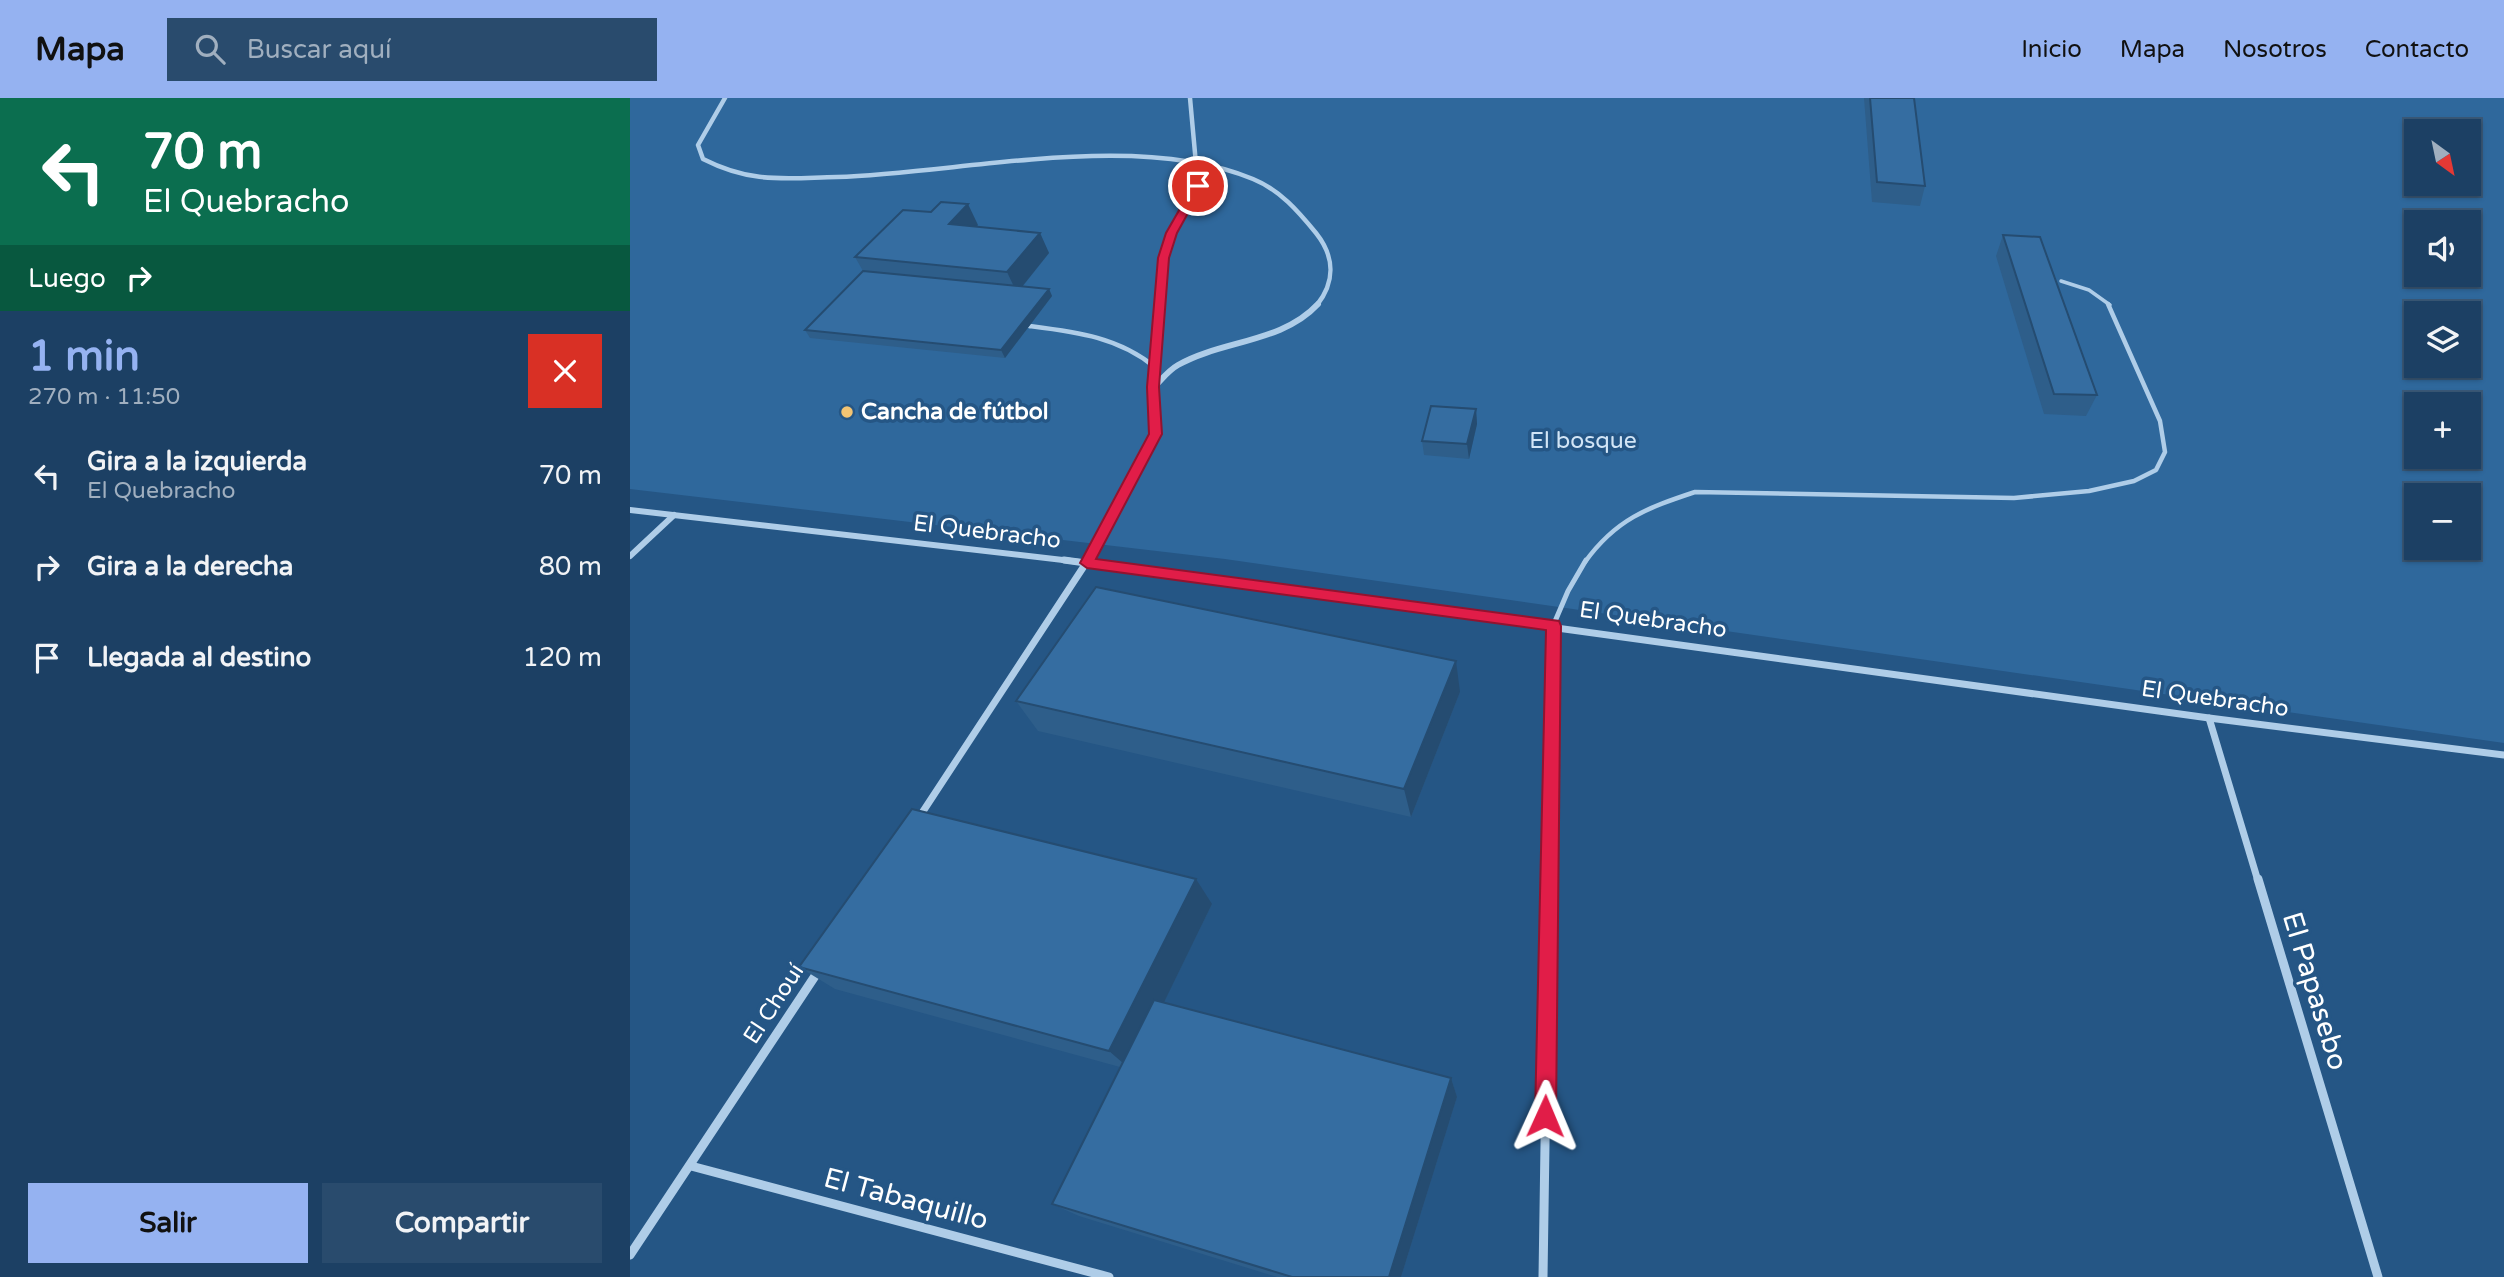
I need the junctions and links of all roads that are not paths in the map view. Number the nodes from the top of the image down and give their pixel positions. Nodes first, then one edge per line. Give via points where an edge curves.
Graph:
1 (725, 98) edge
2 (1190, 98) edge
3 (1196, 163) junction
4 (2061, 281) dead end
5 (1029, 326) edge
6 (1156, 368) junction
7 (1153, 387) junction
8 (630, 510) edge
9 (674, 515) junction
10 (630, 556) edge
11 (1087, 563) junction
12 (1553, 626) junction
13 (2209, 718) junction
14 (2504, 755) edge
15 (913, 827) edge
16 (821, 967) edge
17 (691, 1166) junction
18 (630, 1255) edge
19 (1109, 1277) edge
20 (1543, 1277) edge
21 (2378, 1277) edge

1 - 3 street via 698,145 704,159 733,174 786,179 870,176 1072,156 1163,157
2 - 3 street
3 - 6 street via 1198,186 1164,258
3 - 7 street via 1248,175 1274,189 1311,223 1328,260 1329,291 1299,319 1179,364
4 - 12 lane via 2100,295 2112,307 2160,421 2165,452 2157,470 2134,481 2089,491 2014,498 1695,492 1645,508 1614,528 1576,576
5 - 6 lane via 1129,346
6 - 7 street
7 - 11 street via 1155,434
8 - 9 street, El Quebracho
9 - 10 street
9 - 11 street, El Quebracho
11 - 12 street, El Quebracho
11 - 15 street
12 - 13 street, El Quebracho
12 - 20 street
13 - 14 street, El Quebracho
13 - 21 street, El Papasebo
16 - 17 street, El Chouí
17 - 18 street, El Chouí
17 - 19 street, El Tabaquillo

